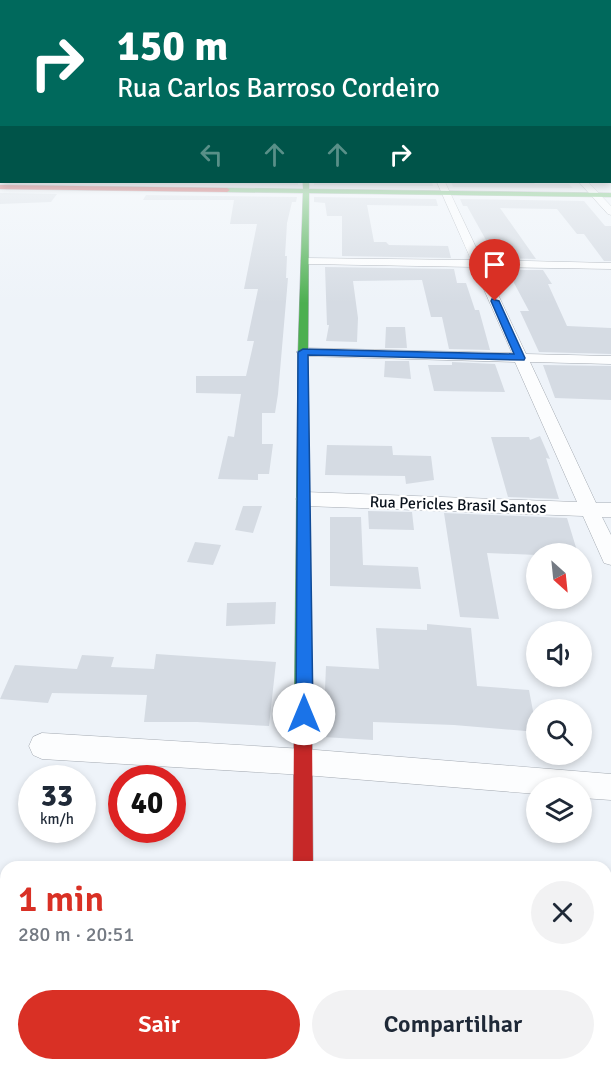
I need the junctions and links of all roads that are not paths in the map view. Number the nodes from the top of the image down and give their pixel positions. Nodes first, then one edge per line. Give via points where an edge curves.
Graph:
1 (306, 203) edge
2 (450, 203) edge
3 (306, 261) junction
4 (478, 264) junction
5 (611, 266) edge
6 (303, 352) junction
7 (520, 358) junction
8 (611, 360) edge
9 (305, 499) junction
10 (590, 510) junction
11 (611, 510) edge
12 (611, 558) edge
13 (42, 746) dead end
14 (304, 762) junction
15 (611, 787) edge
16 (303, 861) edge

1 - 3 street
2 - 4 street
3 - 4 street
3 - 6 street
4 - 5 street
4 - 7 street
6 - 7 street
6 - 9 street
7 - 8 street
7 - 10 street
9 - 10 street, Rua Pericles Brasil Santos
9 - 14 street
10 - 11 street, Rua Pericles Brasil Santos
10 - 12 street
13 - 14 street
14 - 15 street
14 - 16 street

